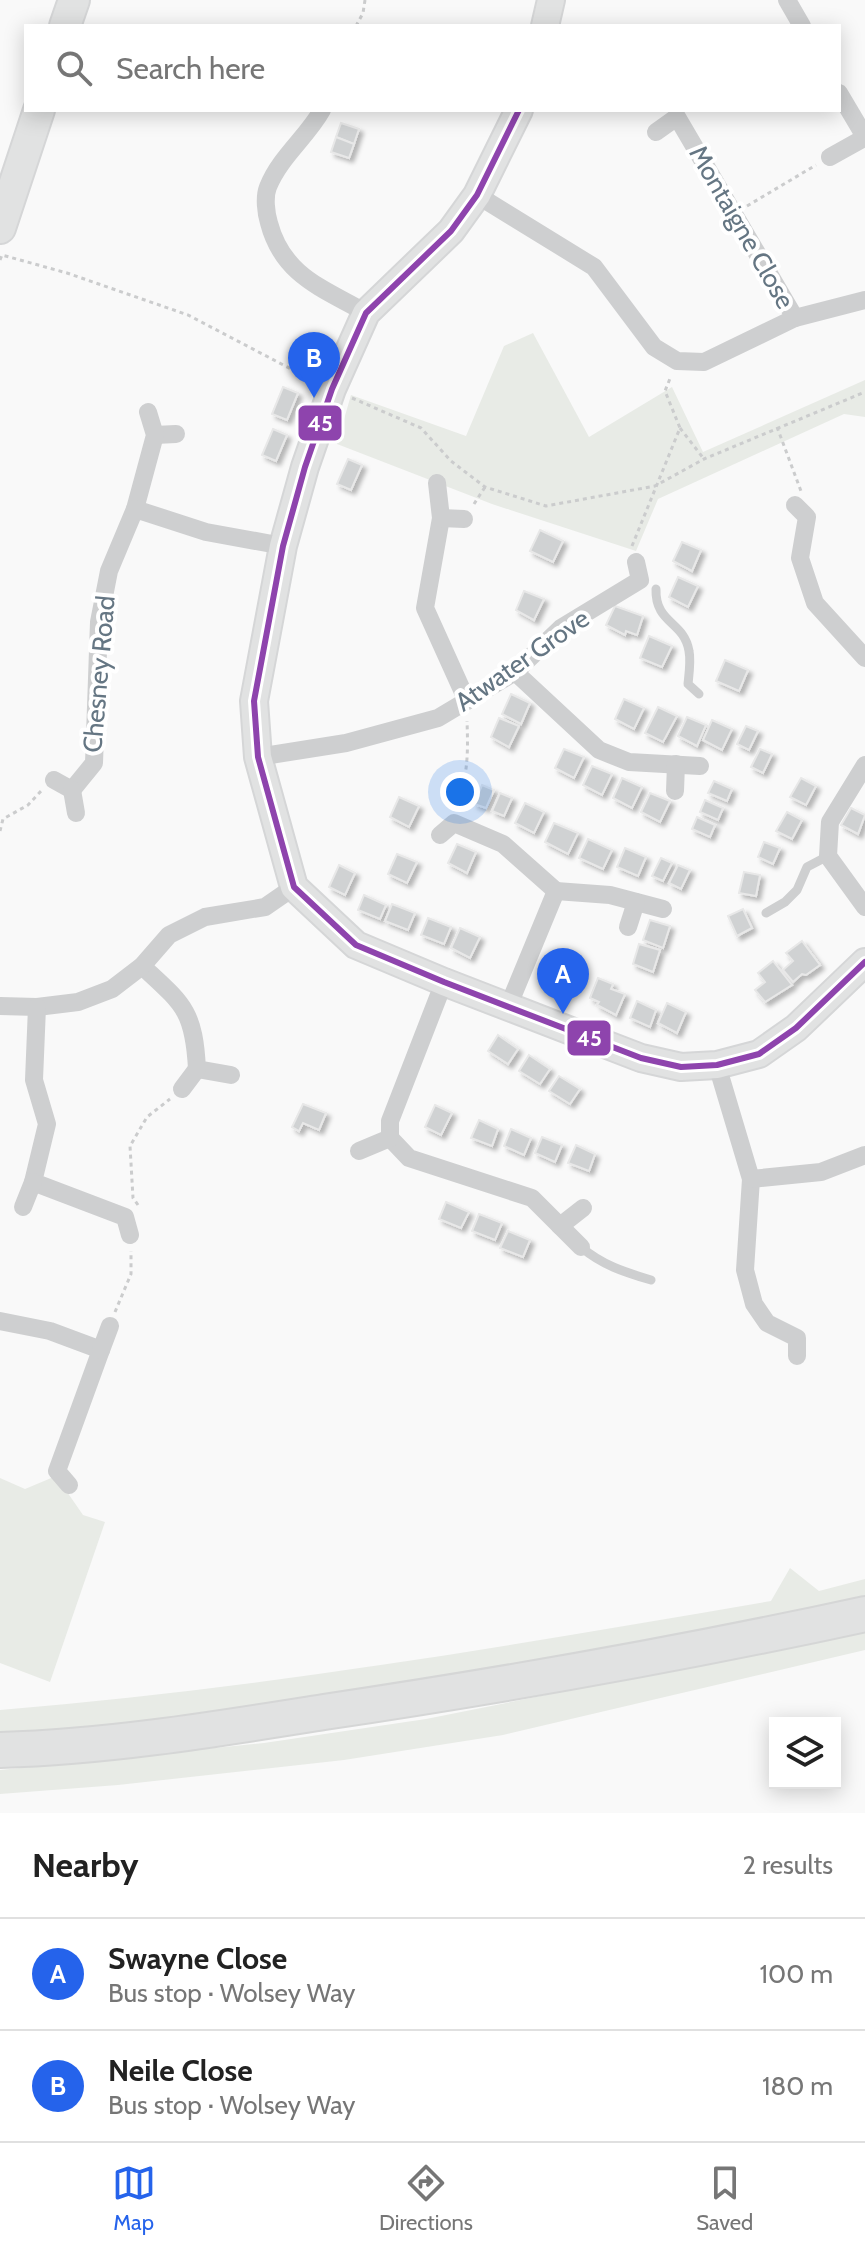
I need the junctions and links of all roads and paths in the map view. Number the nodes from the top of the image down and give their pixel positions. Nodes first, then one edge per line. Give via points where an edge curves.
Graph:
1 (74, 0) edge
2 (365, 0) edge
3 (551, 0) edge
4 (787, 0) edge
5 (66, 24) edge
6 (357, 24) edge
7 (545, 24) edge
8 (801, 24) edge
9 (841, 97) edge
10 (38, 112) edge
11 (320, 112) edge
12 (518, 112) edge
13 (656, 132) dead end
14 (864, 137) edge
15 (830, 157) joint
16 (477, 195) junction
17 (734, 214) junction
18 (0, 228) edge
19 (0, 260) edge
20 (865, 300) edge
21 (366, 313) junction
22 (795, 318) junction
23 (677, 361) junction
24 (332, 389) junction
25 (865, 392) edge
26 (148, 412) dead end
27 (777, 427) junction
28 (680, 428) junction
29 (176, 434) dead end
30 (155, 435) junction
31 (704, 459) junction
32 (437, 483) dead end
33 (655, 486) junction
34 (485, 487) junction
35 (825, 508) dead end
36 (135, 509) junction
37 (801, 511) junction
38 (441, 518) junction
39 (464, 519) joint
40 (283, 546) junction
41 (644, 577) junction
42 (865, 658) edge
43 (515, 672) junction
44 (699, 694) dead end
45 (467, 701) junction
46 (258, 757) junction
47 (676, 764) junction
48 (865, 765) edge
49 (700, 766) dead end
50 (54, 780) joint
51 (72, 790) junction
52 (675, 791) dead end
53 (76, 813) dead end
54 (449, 822) joint
55 (0, 831) edge
56 (828, 856) junction
57 (294, 887) junction
58 (556, 891) junction
59 (636, 902) junction
60 (865, 907) edge
61 (663, 909) dead end
62 (766, 913) dead end
63 (628, 927) dead end
64 (865, 962) edge
65 (142, 966) junction
66 (444, 982) junction
67 (0, 1006) edge
68 (37, 1007) junction
69 (508, 1007) junction
70 (717, 1065) junction
71 (197, 1069) junction
72 (231, 1075) dead end
73 (182, 1089) joint
74 (390, 1138) junction
75 (359, 1151) dead end
76 (865, 1155) edge
77 (751, 1179) junction
78 (33, 1182) junction
79 (23, 1207) dead end
80 (583, 1208) dead end
81 (132, 1211) junction
82 (560, 1226) junction
83 (130, 1235) joint
84 (581, 1247) joint
85 (651, 1280) dead end
86 (0, 1321) edge
87 (110, 1326) joint
88 (801, 1341) dead end
89 (101, 1350) junction
90 (37, 1473) dead end
91 (865, 1614) edge
92 (0, 1750) edge

1 - 5 main road
2 - 6 path
3 - 7 street
4 - 8 street
9 - 14 street
10 - 18 main road
11 - 21 street via 267,189 266,214 275,244 294,271
12 - 16 street
13 - 17 street, Montaigne Close via 677,117
14 - 15 street
15 - 17 path
16 - 21 street via 451,231
16 - 23 street via 594,267 654,347
17 - 22 street, Montaigne Close
19 - 24 path via 2,255 67,273 188,315
20 - 22 street
21 - 24 street
22 - 23 street via 704,362
23 - 28 path via 665,391
24 - 34 path via 421,428
24 - 40 street
25 - 27 path
26 - 30 street
27 - 31 path
27 - 37 path via 803,496
28 - 31 path
28 - 33 path
29 - 30 street
30 - 36 street, Chesney Road
31 - 33 path
32 - 38 street
33 - 34 path via 546,506
33 - 41 path via 631,548
34 - 39 path
35 - 37 street
36 - 40 street via 206,532
36 - 51 street, Chesney Road via 109,571 99,622 94,763
37 - 42 street via 800,558 815,603
38 - 39 street
38 - 45 street via 425,608
40 - 46 street via 254,701
41 - 43 street, Atwater Grove via 561,628
41 - 44 lane via 660,612 685,640 688,684
43 - 45 street, Atwater Grove
43 - 47 street via 599,750 629,762
45 - 46 street, Atwater Grove via 438,718 346,743
45 - 54 path via 465,770
46 - 57 street
47 - 49 street
47 - 52 street
48 - 56 street via 830,822
50 - 51 street, Chesney Road
50 - 55 path via 28,805 3,819
51 - 53 street
54 - 58 street via 503,844
56 - 60 street
56 - 62 lane via 807,867 797,890
57 - 65 street via 265,907 205,917 169,935
57 - 66 street via 356,945
58 - 59 street
58 - 69 street
59 - 61 street
59 - 63 street
64 - 70 street via 796,1028 759,1054
65 - 68 street via 112,989 78,1002
65 - 71 street via 182,1003 195,1037
66 - 69 street
66 - 74 street via 390,1121
67 - 68 street
68 - 78 street via 34,1080 47,1124
69 - 70 street via 641,1058 681,1067
70 - 77 street
71 - 72 street
71 - 73 street
73 - 81 path via 147,1117 130,1146
74 - 75 street
74 - 82 street via 409,1158 532,1198
76 - 77 street via 821,1172
77 - 88 street via 745,1270 754,1304 767,1323
78 - 79 street
78 - 81 street
80 - 82 street
81 - 83 street
82 - 84 street
83 - 87 path via 131,1274
84 - 85 lane via 614,1270
86 - 89 street via 50,1331
87 - 89 street
89 - 90 street via 63,1478
91 - 92 highway via 607,1666 391,1702 160,1735

